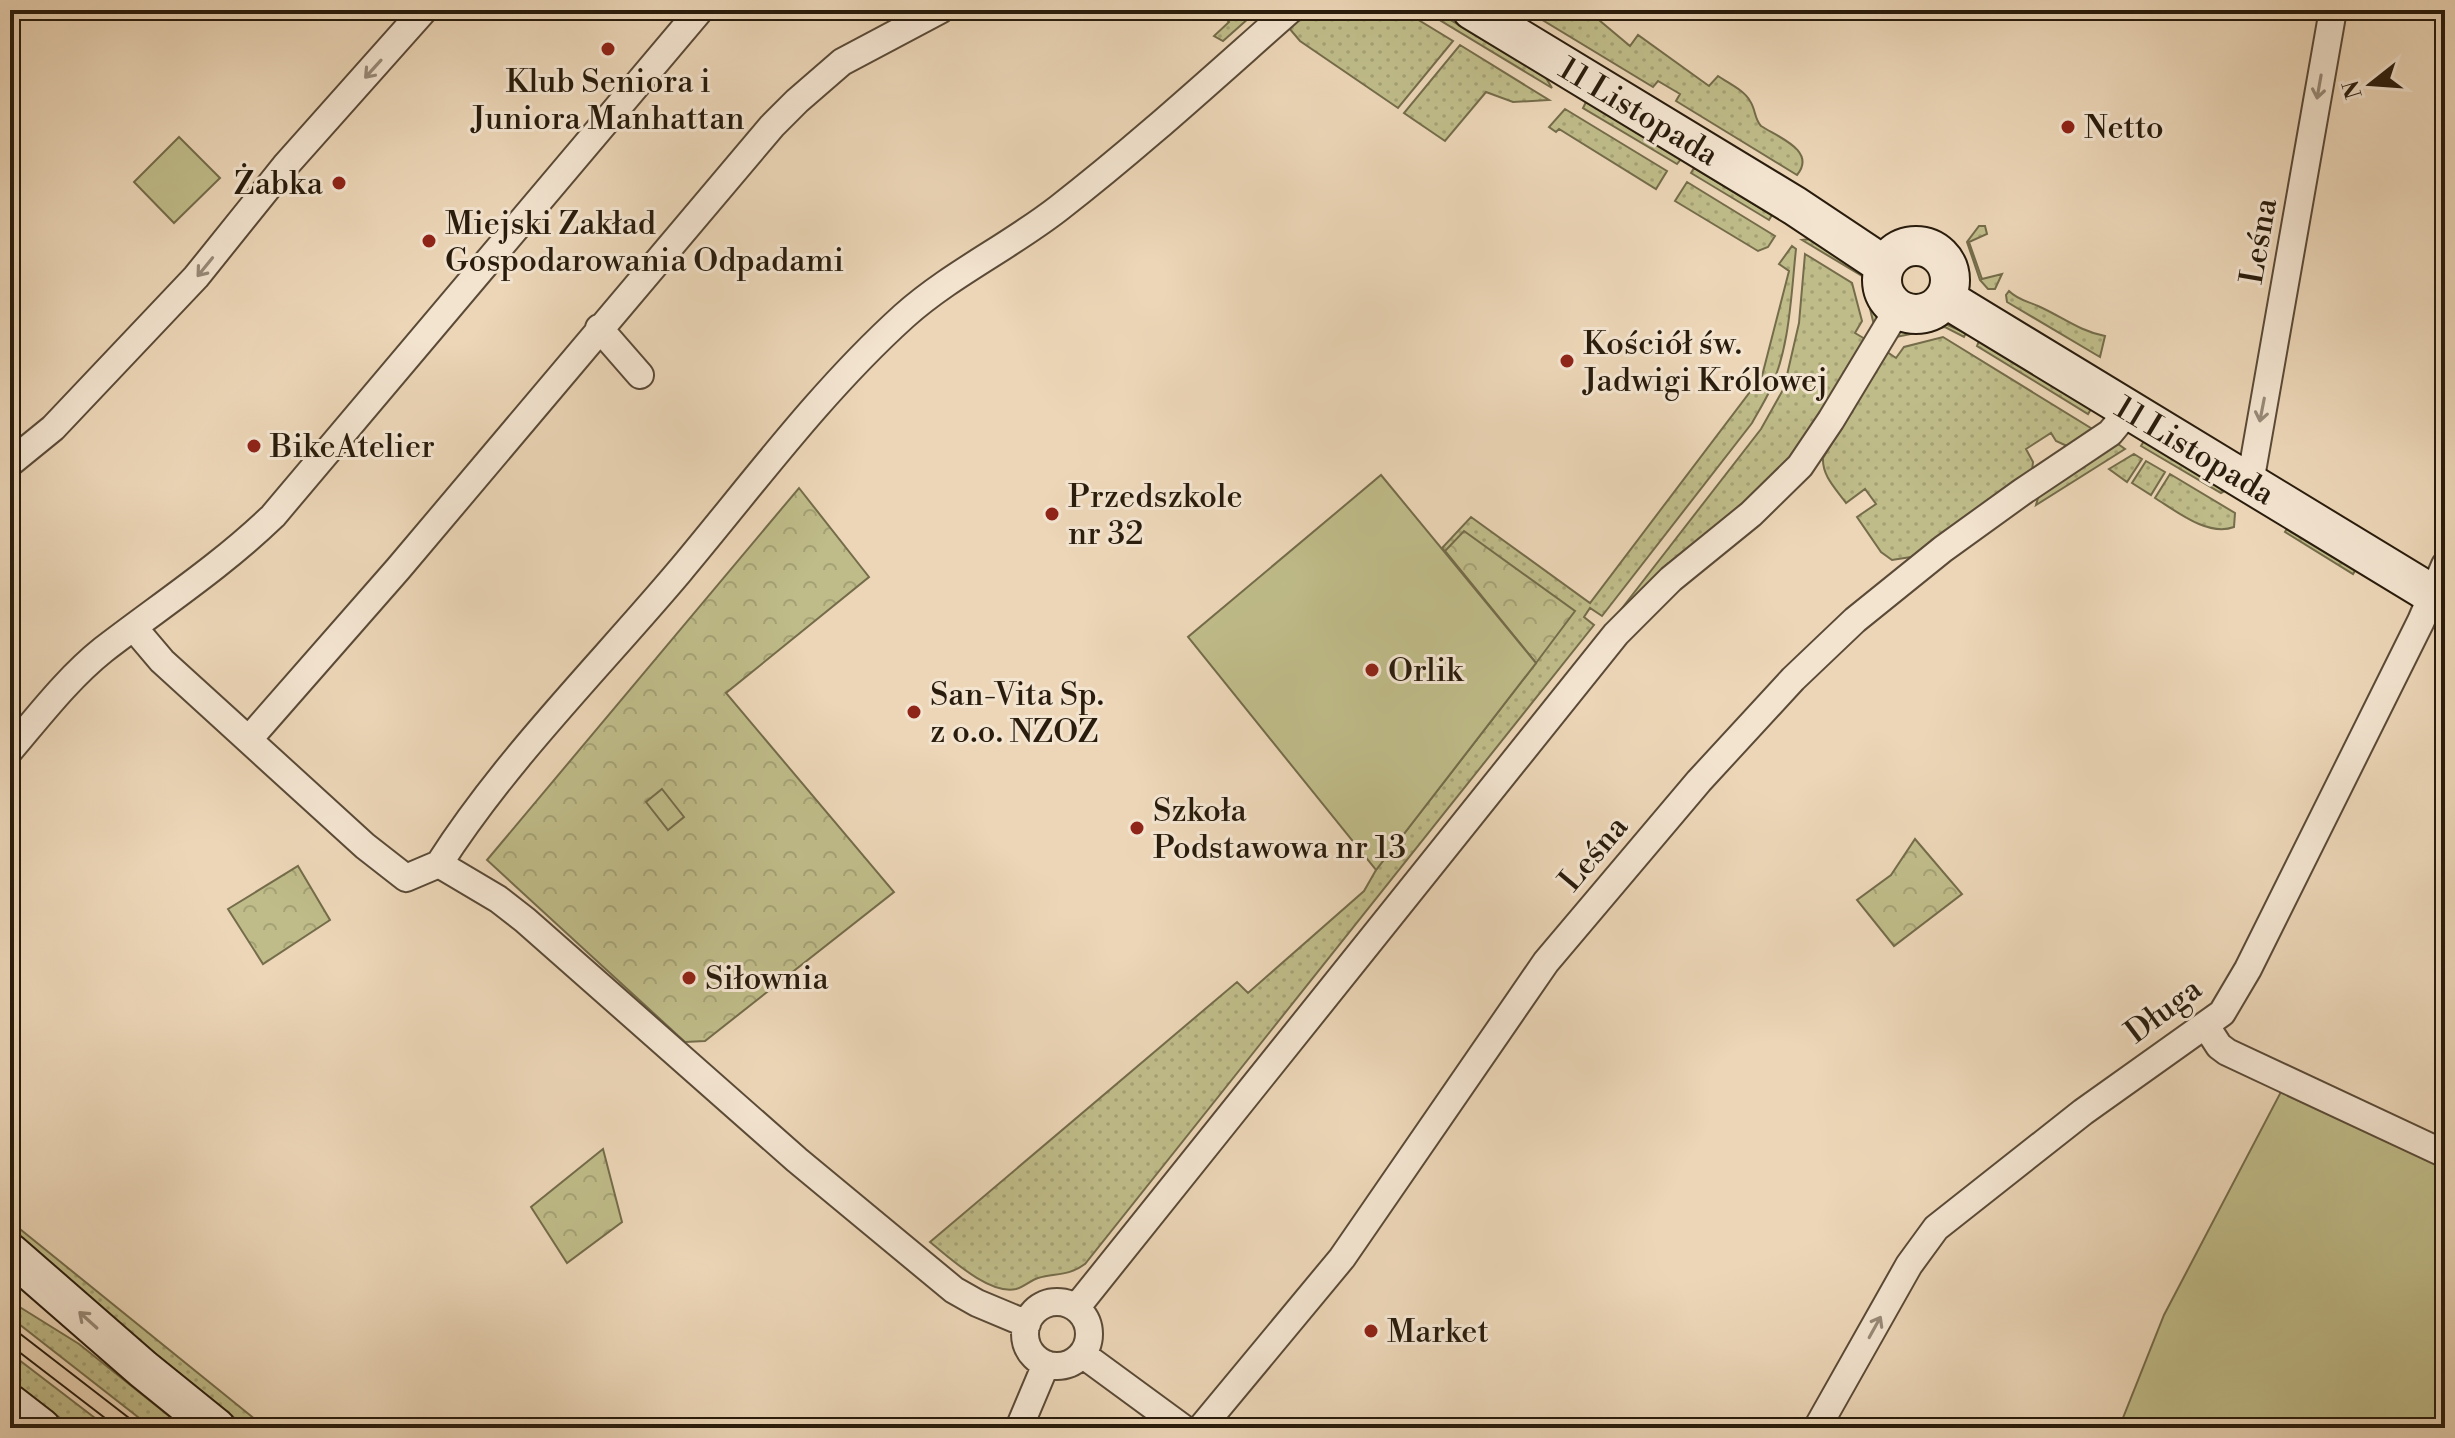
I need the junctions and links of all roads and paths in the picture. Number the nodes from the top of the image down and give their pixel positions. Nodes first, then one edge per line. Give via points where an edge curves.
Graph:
1 (424, 10) edge
2 (700, 10) edge
3 (940, 10) edge
4 (1290, 10) edge
5 (1472, 10) edge
6 (2333, 10) edge
7 (1885, 266) junction
8 (1945, 298) junction
9 (1898, 309) junction
10 (599, 328) junction
11 (640, 375) dead end
12 (2129, 410) junction
13 (10, 463) edge
14 (2250, 483) junction
15 (2441, 587) edge
16 (134, 628) junction
17 (249, 739) junction
18 (10, 750) edge
19 (439, 864) junction
20 (2206, 1026) junction
21 (2445, 1154) edge
22 (10, 1253) edge
23 (1076, 1308) junction
24 (1027, 1324) junction
25 (1082, 1354) junction
26 (1046, 1364) junction
27 (10, 1404) edge
28 (41, 1428) edge
29 (216, 1428) edge
30 (1019, 1428) edge
31 (1183, 1428) edge
32 (1201, 1428) edge
33 (1817, 1428) edge

1 -> 13 street via 286,165 196,277 53,428
2 - 16 street via 273,516 229,557
3 - 10 street via 842,62 797,101
4 - 19 street via 1057,210 931,293 857,360 492,787
5 - 7 street, 11 Listopada
6 -> 14 street, Leśna
7 - 8 street via 1912,246 1934,251 1949,272
7 - 9 street via 1882,285
8 - 9 street via 1919,314
8 - 12 street, 11 Listopada
9 - 23 street via 1800,466 1616,634
10 - 11 street
10 - 17 street
12 - 14 street, 11 Listopada
12 - 32 street, Leśna via 2110,433 1943,549 1855,620 1707,772 1546,962 1342,1258
14 - 15 street, 11 Listopada
15 - 20 street, Długa via 2248,969 2222,1013
16 - 17 street via 162,661
16 - 18 street via 75,676
17 - 19 street via 406,878
19 - 24 street via 525,920 797,1160 954,1290
20 - 21 street via 2227,1052
33 -> 20 street, Długa via 1909,1265 1950,1216 2040,1144
29 -> 22 street
23 - 24 street via 1052,1302 1035,1311
23 - 25 street via 1089,1330
24 - 26 street via 1029,1347
25 - 26 street via 1072,1363
25 - 31 street
26 - 30 street
27 - 28 street

